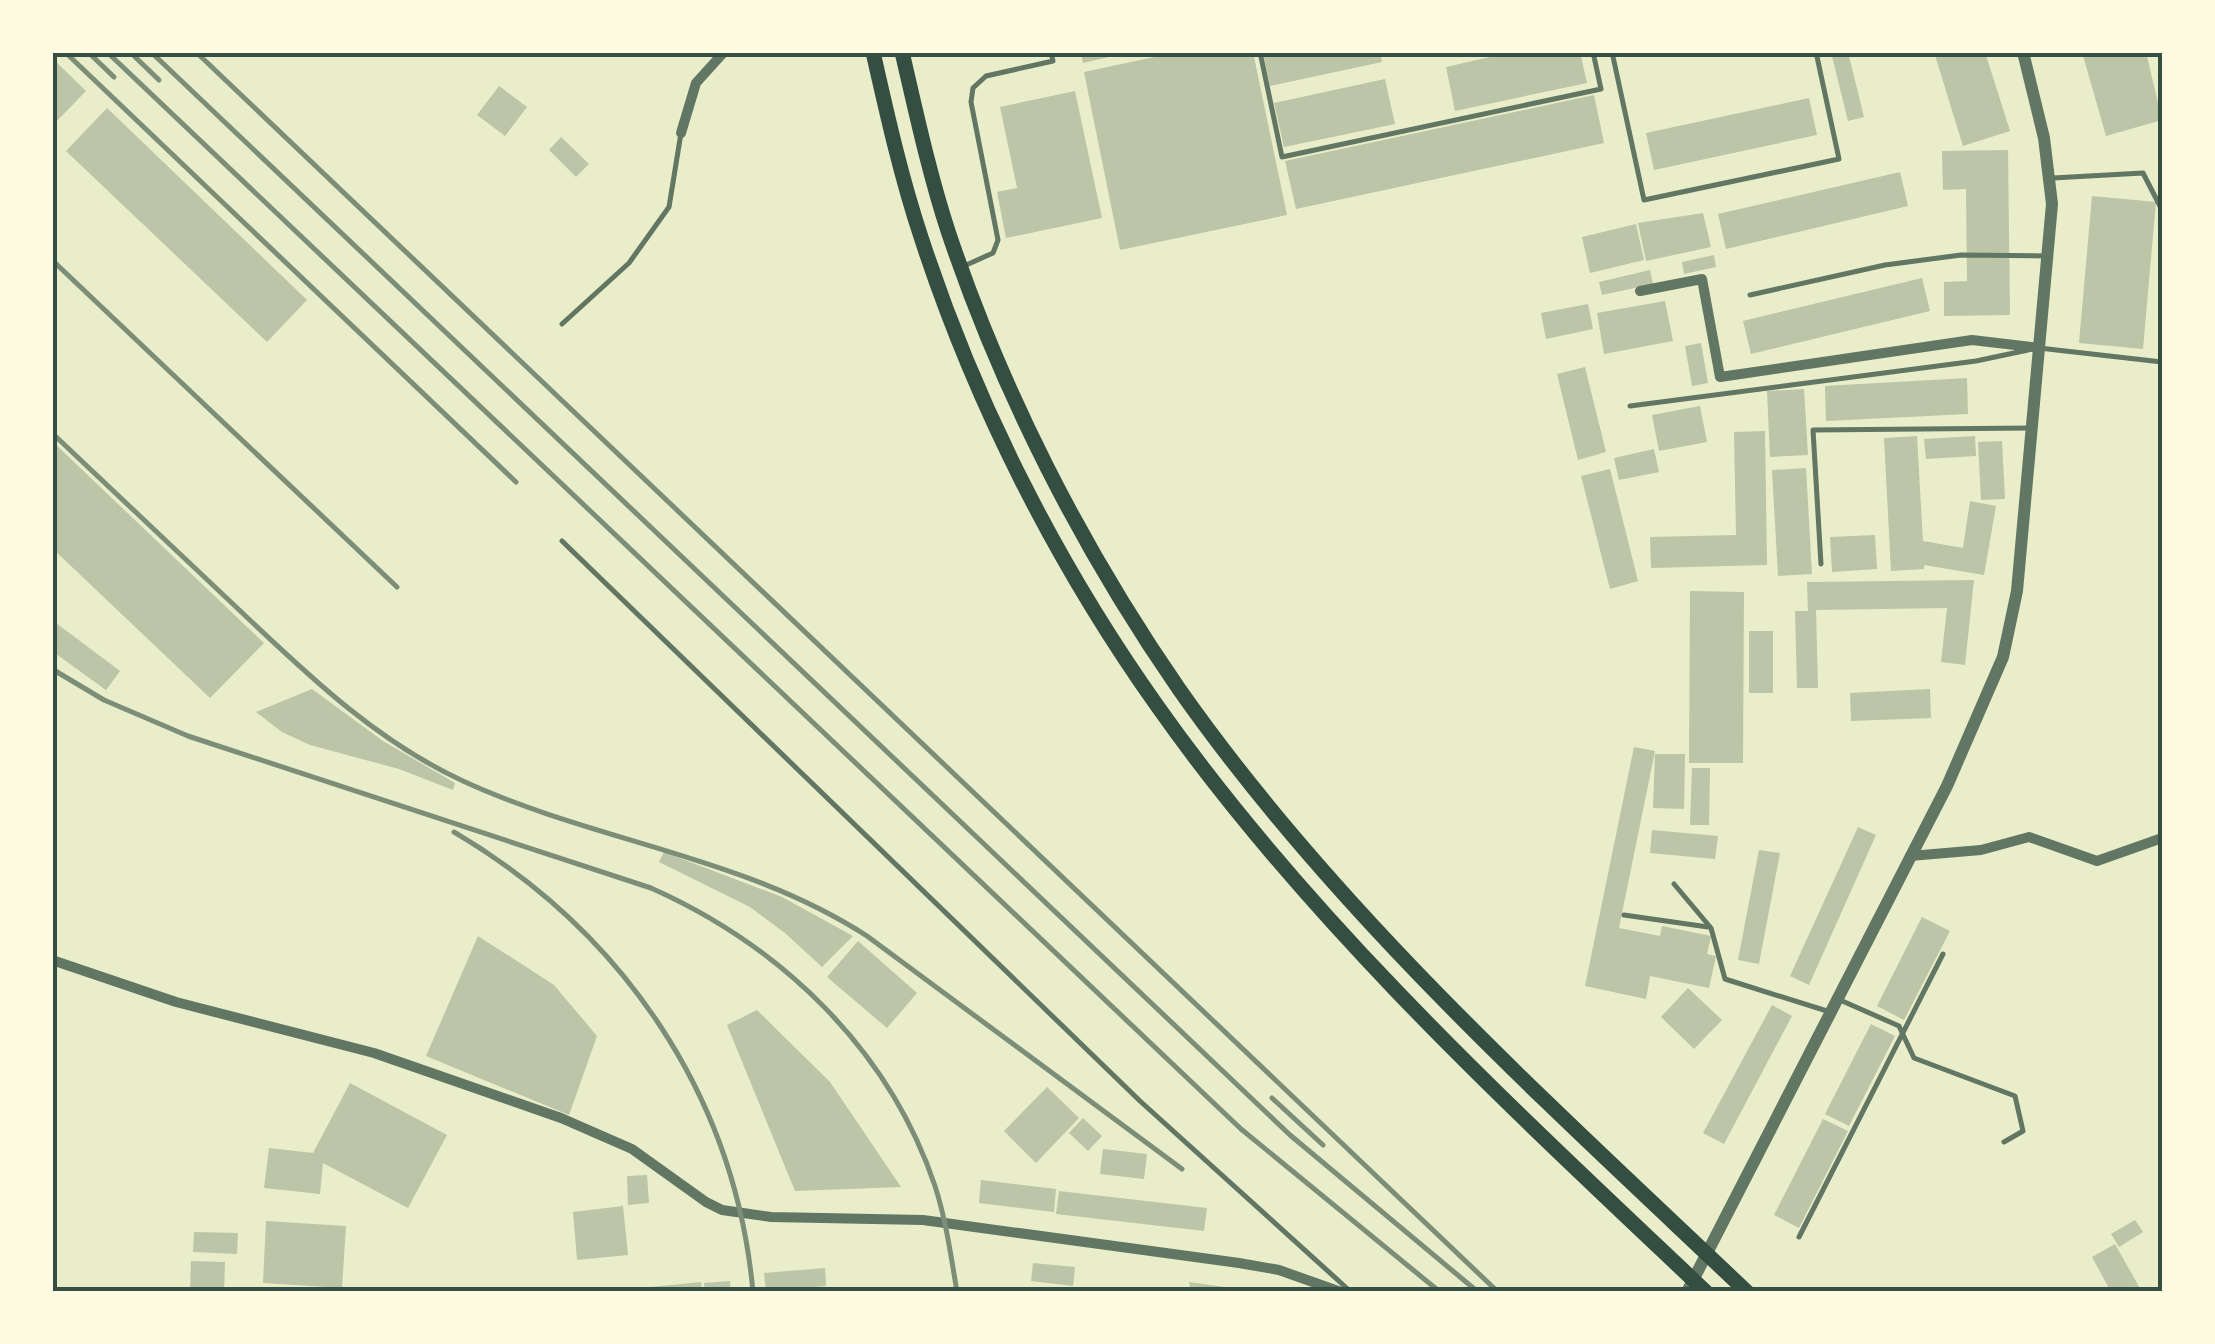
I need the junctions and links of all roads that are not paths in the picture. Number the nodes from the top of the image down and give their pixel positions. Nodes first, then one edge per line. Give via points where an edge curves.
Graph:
1 (724, 52) edge
2 (873, 52) edge
3 (902, 52) edge
4 (1051, 52) edge
5 (1260, 52) edge
6 (1593, 52) edge
7 (1612, 52) edge
8 (1816, 52) edge
9 (2023, 52) edge
10 (681, 133) joint
11 (2050, 178) junction
12 (2162, 210) edge
13 (2048, 256) junction
14 (961, 267) junction
15 (1640, 291) dead end
16 (1750, 294) dead end
17 (562, 324) dead end
18 (2040, 348) junction
19 (2162, 362) edge
20 (1630, 406) dead end
21 (2032, 428) junction
22 (562, 541) dead end
23 (1821, 564) dead end
24 (2162, 838) edge
25 (1910, 856) junction
26 (1674, 884) dead end
27 (1624, 915) dead end
28 (1711, 928) junction
29 (1942, 954) dead end
30 (52, 964) edge
31 (1834, 1006) junction
32 (1903, 1036) junction
33 (2004, 1142) dead end
34 (1799, 1238) dead end
35 (1706, 1253) junction
36 (1690, 1285) edge
37 (1341, 1292) edge
38 (1351, 1292) edge
39 (1706, 1292) edge
40 (1747, 1292) edge

1 - 10 street via 696,83
2 - 36 highway via 920,237 978,383 1063,556 1138,679 1210,778 1341,930
3 - 14 highway
4 - 14 lane via 1053,61 986,76 973,88 998,240 993,253
5 - 6 lane via 1282,157 1600,89
7 - 8 lane via 1644,200 1839,159
9 - 11 street
10 - 17 lane via 669,207 628,263
11 - 12 lane via 2144,174
11 - 13 street
13 - 16 lane via 1904,262
13 - 18 street
14 - 35 highway via 1025,420 1088,542 1232,760 1411,964
15 - 18 street via 1702,280 1720,377 1972,340
18 - 19 lane
18 - 20 lane
18 - 21 street
21 - 23 lane via 1813,430
21 - 25 street via 2003,657
22 - 38 lane via 1140,1101
24 - 25 street via 2097,861 2030,837 1981,850
25 - 31 street
26 - 28 lane
27 - 28 lane
28 - 31 lane via 1725,979
29 - 32 lane
30 - 37 street via 374,1053 561,1118 632,1149 722,1210 945,1222 1239,1262
31 - 32 lane via 1898,1026
31 - 35 street
32 - 33 lane via 1914,1058 2014,1096 2023,1131
32 - 34 lane
35 - 36 street
35 - 40 highway
36 - 39 highway

